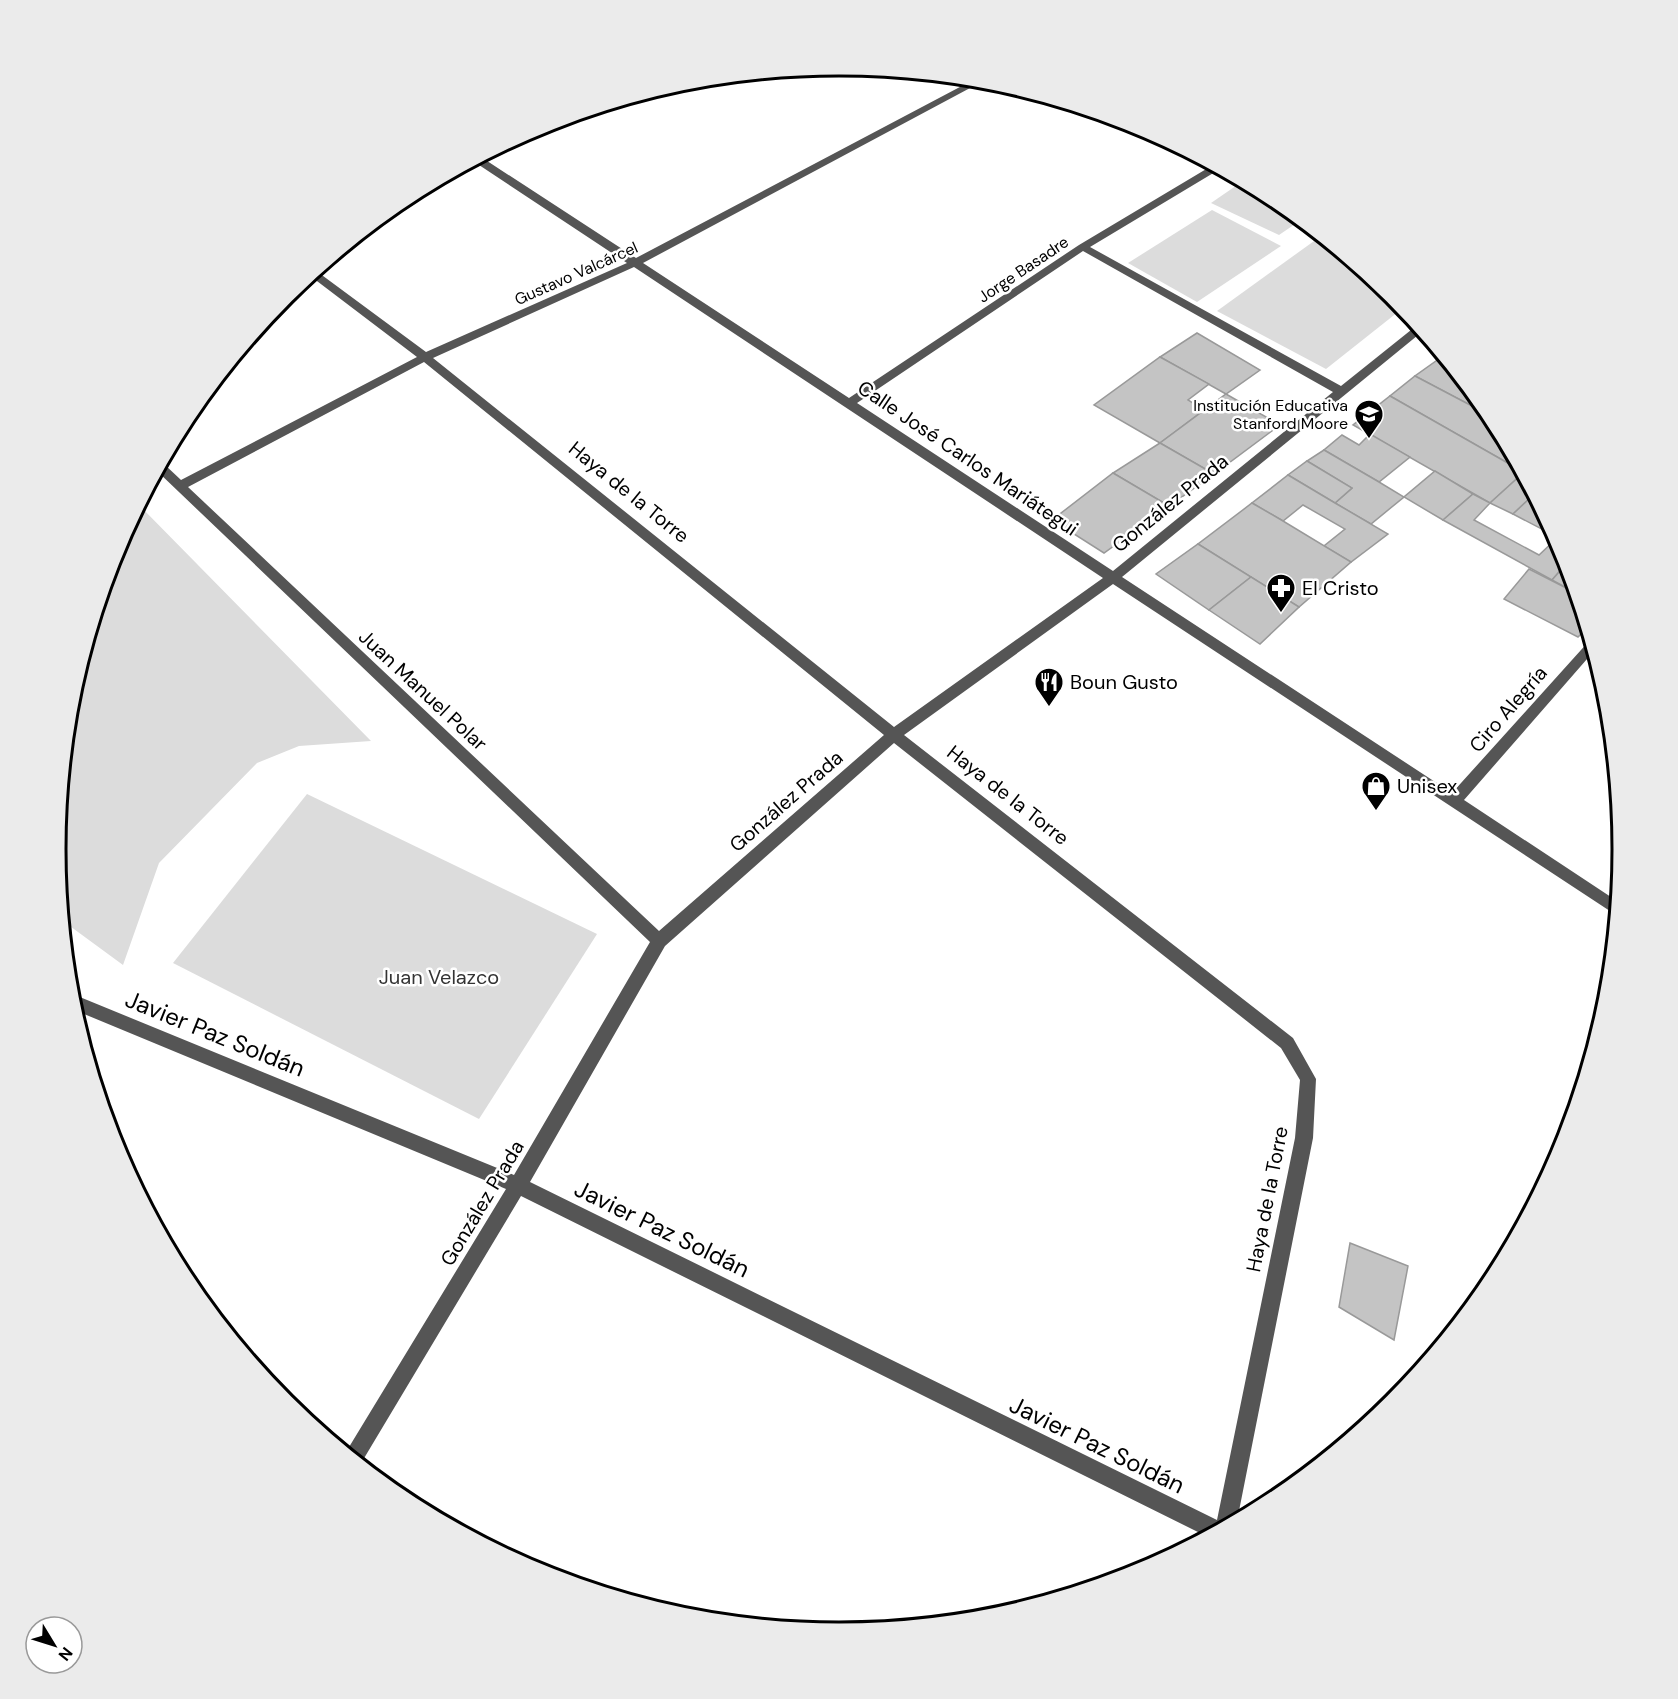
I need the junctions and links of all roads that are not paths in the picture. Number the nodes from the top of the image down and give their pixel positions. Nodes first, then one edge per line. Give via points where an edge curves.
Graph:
1 (967, 87) edge
2 (484, 163) edge
3 (1210, 171) edge
4 (1083, 247) junction
5 (635, 263) junction
6 (319, 277) edge
7 (1414, 333) edge
8 (425, 357) junction
9 (1340, 391) junction
10 (849, 403) junction
11 (165, 472) edge
12 (180, 486) junction
13 (1112, 578) junction
14 (1586, 650) edge
15 (894, 735) junction
16 (1454, 801) junction
17 (1610, 904) edge
18 (659, 941) junction
19 (82, 1005) edge
20 (518, 1185) junction
21 (356, 1453) edge
22 (1228, 1517) edge
23 (1210, 1527) edge

1 - 5 street, Gustavo Valcárcel
2 - 5 street, Calle José Carlos Mariátegui
3 - 4 street, Jorge Basadre
4 - 9 street
4 - 10 street, Jorge Basadre
5 - 8 street, Gustavo Valcárcel
5 - 10 street, Calle José Carlos Mariátegui
6 - 8 street, Haya de la Torre
7 - 9 street, González Prada
8 - 12 street, Gustavo Valcárcel
8 - 15 street, Haya de la Torre
9 - 13 street, González Prada
10 - 13 street, Calle José Carlos Mariátegui
11 - 12 street, Juan Manuel Polar
12 - 18 street, Juan Manuel Polar
13 - 15 street, González Prada
13 - 16 street, Calle José Carlos Mariátegui
14 - 16 street, Ciro Alegría
15 - 18 street, González Prada
15 - 22 street, Haya de la Torre via 1287,1043 1308,1078 1304,1138
16 - 17 street, Calle José Carlos Mariátegui
18 - 20 street, González Prada
19 - 20 street, Javier Paz Soldán
20 - 21 street, González Prada
20 - 23 street, Javier Paz Soldán

